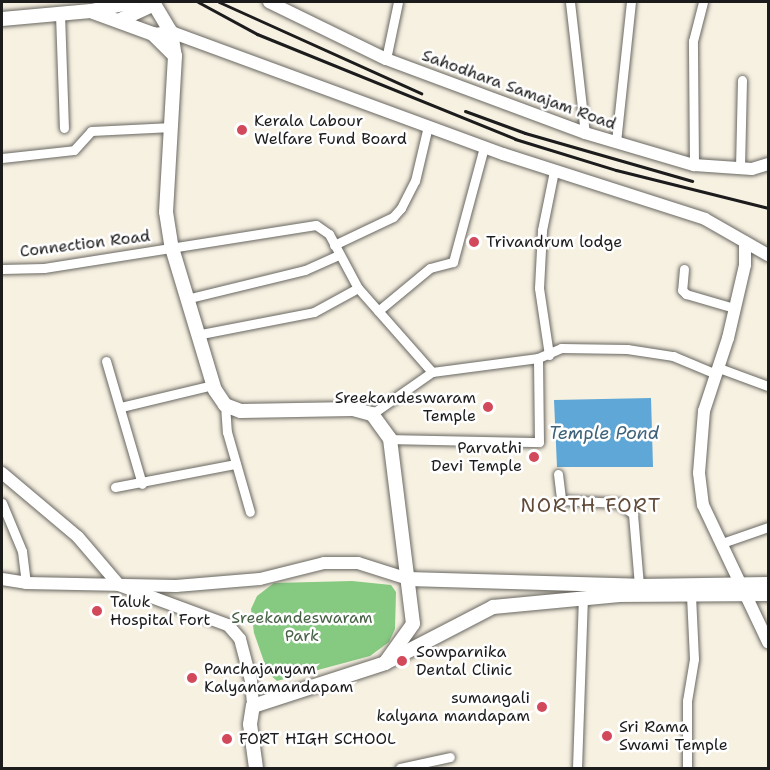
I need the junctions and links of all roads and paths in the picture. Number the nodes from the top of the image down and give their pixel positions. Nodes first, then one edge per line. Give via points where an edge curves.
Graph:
1 (133, 2) edge
2 (269, 2) edge
3 (398, 2) edge
4 (570, 2) edge
5 (631, 2) edge
6 (703, 2) edge
7 (151, 4) edge
8 (91, 11) junction
9 (60, 14) junction
10 (2, 19) edge
11 (120, 20) junction
12 (171, 32) junction
13 (153, 34) junction
14 (175, 56) junction
15 (386, 59) junction
16 (742, 80) dead end
17 (428, 126) junction
18 (172, 127) junction
19 (64, 128) dead end
20 (585, 133) junction
21 (616, 142) junction
22 (484, 147) junction
23 (2, 158) edge
24 (768, 164) edge
25 (694, 165) junction
26 (740, 168) junction
27 (554, 171) junction
28 (745, 242) junction
29 (334, 244) junction
30 (172, 248) junction
31 (339, 255) junction
32 (768, 255) edge
33 (2, 269) edge
34 (684, 269) dead end
35 (358, 288) junction
36 (186, 299) junction
37 (734, 308) junction
38 (378, 311) junction
39 (196, 335) junction
40 (549, 355) junction
41 (538, 358) junction
42 (106, 361) dead end
43 (718, 371) junction
44 (432, 372) junction
45 (213, 385) junction
46 (768, 386) edge
47 (225, 405) junction
48 (121, 407) junction
49 (372, 414) junction
50 (390, 439) junction
51 (237, 464) junction
52 (2, 473) edge
53 (558, 474) dead end
54 (142, 484) junction
55 (115, 487) dead end
56 (2, 503) edge
57 (250, 512) dead end
58 (768, 528) edge
59 (722, 543) junction
60 (2, 579) edge
61 (408, 579) junction
62 (26, 583) junction
63 (768, 584) edge
64 (119, 585) junction
65 (639, 586) junction
66 (744, 589) junction
67 (768, 594) edge
68 (691, 595) junction
69 (583, 600) junction
70 (768, 642) edge
71 (384, 663) junction
72 (252, 706) junction
73 (450, 757) dead end
74 (256, 768) edge
75 (400, 768) edge
76 (577, 768) edge
77 (687, 768) edge

1 - 8 main road
2 - 15 street, Sahodhara Samajam Road
3 - 15 street
4 - 20 street
5 - 21 street
6 - 25 street via 693,41
7 - 11 main road
7 - 12 main road
7 - 13 main road
8 - 9 main road
8 - 11 main road
9 - 10 main road
9 - 19 street
11 - 13 main road
12 - 13 street
12 - 14 main road
12 - 17 street
13 - 14 main road
14 - 18 main road
15 - 20 street, Sahodhara Samajam Road
16 - 26 street
17 - 22 street
17 - 29 street via 415,181 401,208 393,217
18 - 23 street via 91,130 74,150
18 - 30 main road via 165,181
20 - 21 street, Sahodhara Samajam Road
21 - 25 street, Sahodhara Samajam Road
22 - 27 street
22 - 38 street via 453,262 430,268
24 - 26 street, Sahodhara Samajam Road
25 - 26 street, Sahodhara Samajam Road
27 - 28 street via 705,219
27 - 40 street via 542,230 539,288
28 - 32 street
28 - 37 street via 745,265
29 - 30 street, Connection Road via 324,228 311,225
29 - 31 street
30 - 33 street, Connection Road via 44,268
30 - 36 main road
31 - 35 street
31 - 36 street via 305,270
34 - 37 street via 682,290 686,294
35 - 38 street
35 - 39 street via 314,312
36 - 39 main road
37 - 43 street
38 - 44 street
39 - 45 main road
40 - 41 street
40 - 43 street via 561,348 581,346 627,350 673,356
41 - 44 street
41 - 50 street via 539,442
42 - 48 street
43 - 46 street
43 - 59 street via 704,411 699,473 703,505
44 - 49 street
45 - 47 main road
45 - 48 street
47 - 49 main road via 241,411 353,409
47 - 51 street via 227,432
48 - 54 street
49 - 50 main road
50 - 61 main road
51 - 54 street
51 - 57 street
52 - 64 street via 78,537
53 - 65 street via 561,500 618,502 633,513
54 - 55 street
56 - 62 street via 22,551
58 - 59 street
59 - 66 street
60 - 62 street
61 - 64 street via 358,563 324,563 231,583
61 - 65 main road
61 - 71 main road via 413,624
62 - 64 street
63 - 66 main road
64 - 72 street via 228,625 240,639 251,681
65 - 66 main road
66 - 67 main road
66 - 68 main road
66 - 70 street
68 - 69 main road via 619,595
68 - 77 street via 694,659 687,701
69 - 71 main road via 493,607
69 - 76 street
71 - 72 main road
72 - 74 main road via 250,724
73 - 75 street

